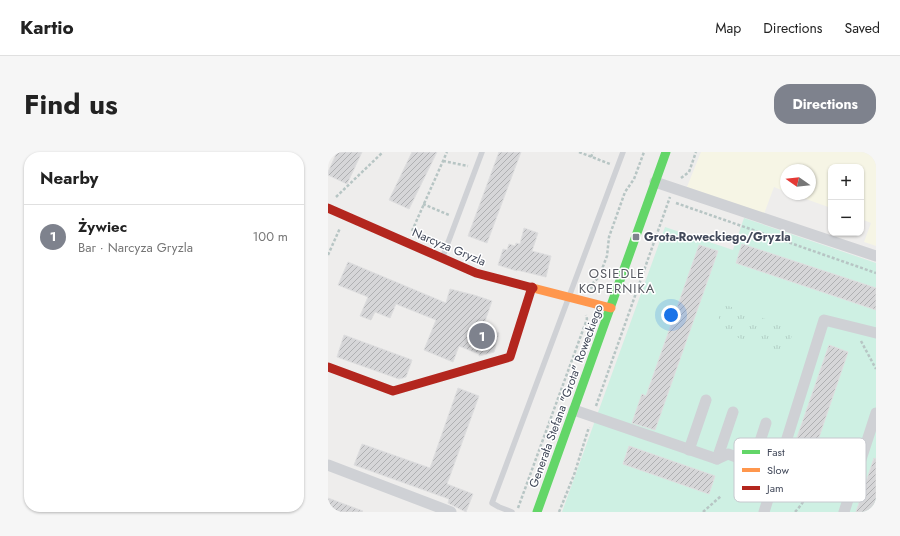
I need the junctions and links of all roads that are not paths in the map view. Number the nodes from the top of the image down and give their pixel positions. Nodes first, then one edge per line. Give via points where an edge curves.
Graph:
1 (482, 152) edge
2 (623, 152) edge
3 (666, 152) edge
4 (655, 182) junction
5 (328, 208) edge
6 (876, 256) edge
7 (442, 258) junction
8 (532, 287) junction
9 (568, 296) junction
10 (611, 308) junction
11 (876, 333) edge
12 (328, 367) edge
13 (706, 400) dead end
14 (574, 410) junction
15 (733, 412) dead end
16 (876, 413) edge
17 (766, 423) dead end
18 (761, 438) edge
19 (787, 438) edge
20 (866, 443) edge
21 (689, 450) junction
22 (734, 456) edge
23 (717, 459) junction
24 (328, 465) edge
25 (767, 502) edge
26 (847, 502) edge
27 (451, 512) edge
28 (512, 512) edge
29 (537, 512) edge
30 (764, 512) edge
31 (844, 512) edge

1 - 7 lane
2 - 9 lane via 574,286
3 - 4 street, Generała Stefana "Grota" Roweckiego
4 - 6 street
4 - 10 street, Generała Stefana "Grota" Roweckiego
5 - 7 street, Narcyza Gryzla
7 - 8 street, Narcyza Gryzla via 476,273
8 - 9 street, Narcyza Gryzla
8 - 12 street via 510,357 393,391
9 - 10 street, Narcyza Gryzla
9 - 28 lane via 492,502 498,508
10 - 14 street, Generała Stefana "Grota" Roweckiego
11 - 19 street via 824,320
13 - 21 street
14 - 21 street
14 - 29 street, Generała Stefana "Grota" Roweckiego
15 - 23 street
16 - 20 street
17 - 18 street
21 - 23 street
22 - 23 street via 728,454
24 - 27 street
25 - 30 street
26 - 31 street

